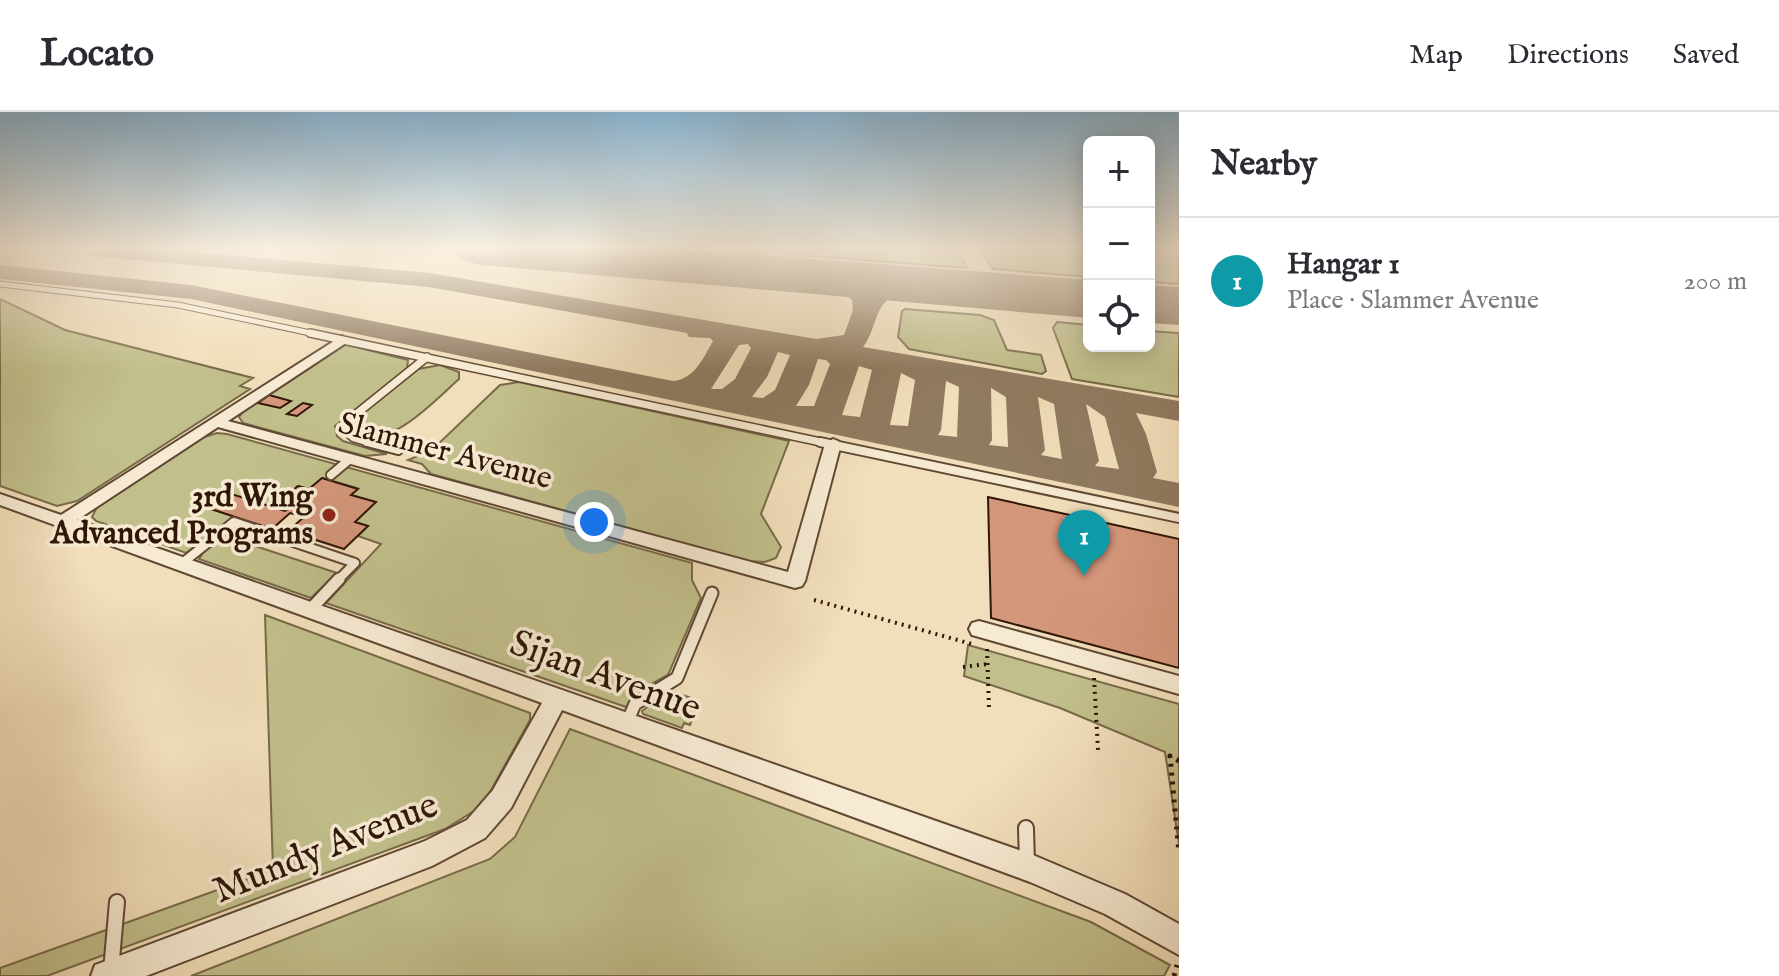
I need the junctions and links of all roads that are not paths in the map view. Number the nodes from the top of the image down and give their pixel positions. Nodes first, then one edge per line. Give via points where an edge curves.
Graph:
1 (46, 289) edge
2 (342, 340) junction
3 (427, 357) junction
4 (216, 422) junction
5 (833, 444) junction
6 (398, 450) dead end
7 (350, 459) junction
8 (331, 475) dead end
9 (0, 499) edge
10 (1179, 518) edge
11 (63, 521) junction
12 (181, 564) junction
13 (712, 593) dead end
14 (309, 611) junction
15 (983, 639) road end
16 (1179, 685) edge
17 (556, 700) junction
18 (626, 725) junction
19 (1026, 828) dead end
20 (1027, 867) junction
21 (117, 902) dead end
22 (1178, 952) edge
23 (108, 975) edge

1 - 2 lane via 166,303
2 - 3 lane
2 - 4 street
3 - 5 lane
3 - 6 lane via 345,423 345,431 354,438
4 - 7 street, Slammer Avenue
4 - 11 street
5 - 7 street, Slammer Avenue via 795,581
5 - 10 lane
7 - 8 lane
9 - 11 street, Sijan Avenue
11 - 12 street, Sijan Avenue
12 - 14 street, Sijan Avenue
12 - 14 lane via 234,522 355,563
13 - 18 lane via 677,678 635,704
14 - 17 street, Sijan Avenue
15 - 16 street
17 - 18 street, Sijan Avenue
17 - 23 street, Mundy Avenue via 502,799 476,829 432,852
18 - 20 street, Sijan Avenue
19 - 20 lane
20 - 22 street, Sijan Avenue via 1115,904
21 - 23 lane

